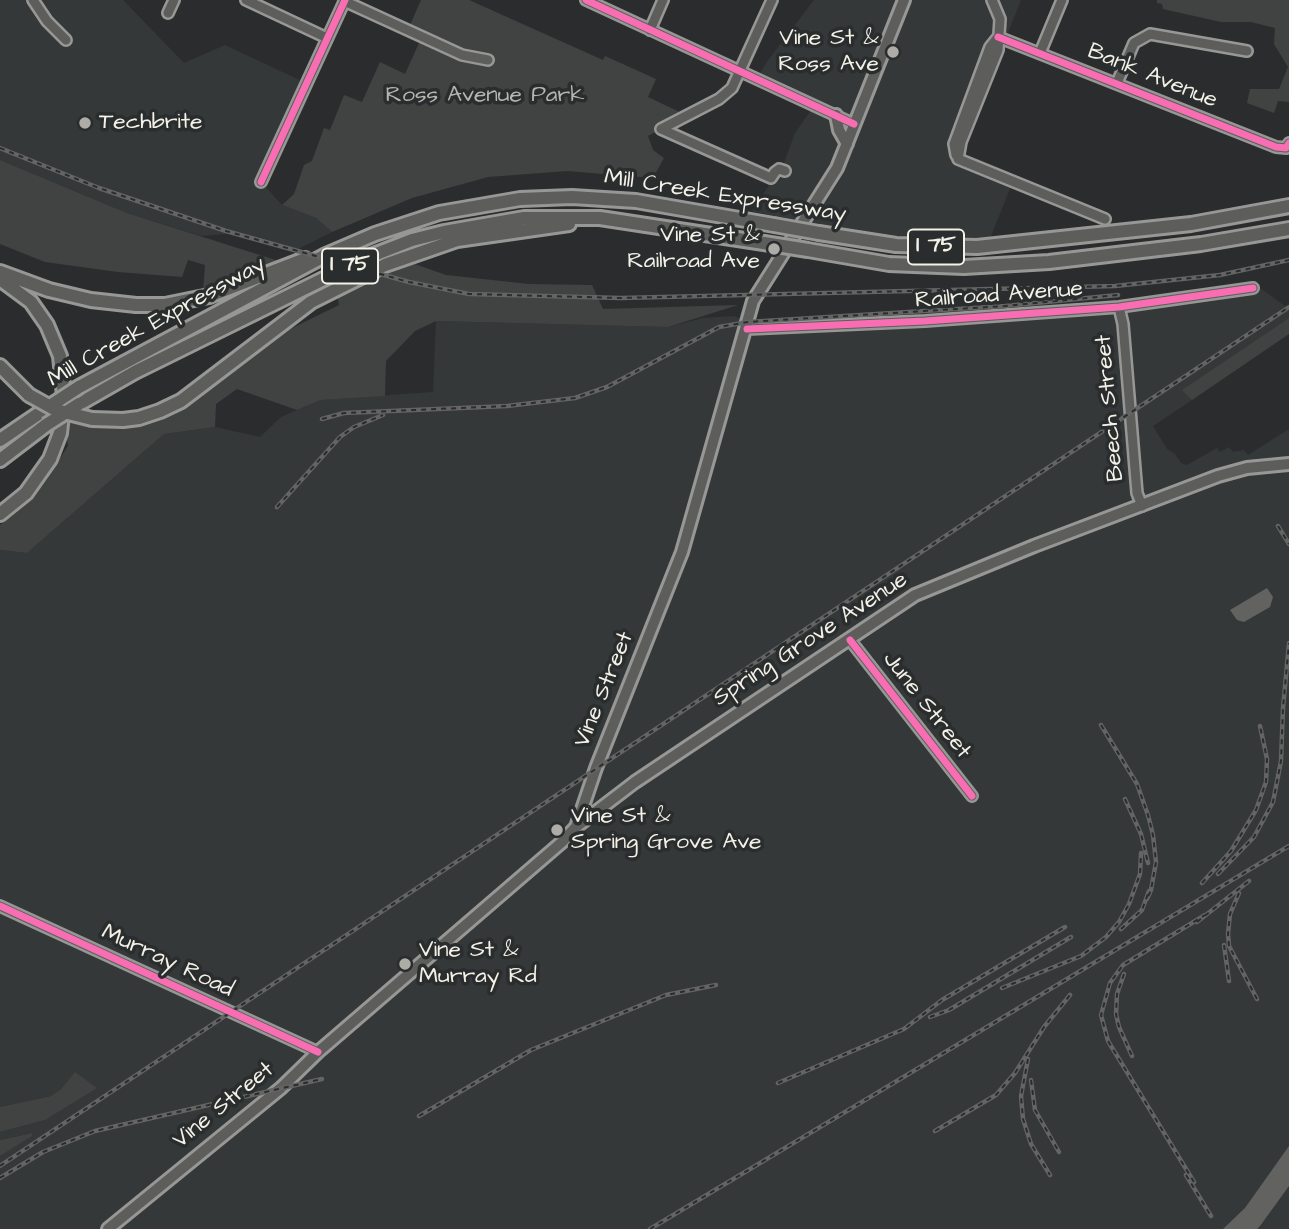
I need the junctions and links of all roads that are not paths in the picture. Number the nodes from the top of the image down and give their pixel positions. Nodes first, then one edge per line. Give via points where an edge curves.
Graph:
1 (33, 0) edge
2 (174, 0) edge
3 (246, 0) edge
4 (586, 0) edge
5 (663, 0) edge
6 (772, 0) edge
7 (904, 0) edge
8 (992, 0) edge
9 (1062, 0) edge
10 (345, 1) edge
11 (168, 13) dead end
12 (650, 30) junction
13 (998, 37) junction
14 (327, 38) junction
15 (66, 40) dead end
16 (1247, 51) dead end
17 (1040, 53) junction
18 (488, 60) dead end
19 (740, 71) junction
20 (1117, 83) junction
21 (836, 115) junction
22 (854, 124) junction
23 (1289, 143) edge
24 (847, 144) junction
25 (785, 171) dead end
26 (261, 182) dead end
27 (1289, 206) edge
28 (1105, 219) dead end
29 (646, 223) junction
30 (1289, 229) edge
31 (326, 255) junction
32 (0, 272) edge
33 (0, 279) edge
34 (1253, 288) dead end
35 (1119, 307) junction
36 (747, 329) junction
37 (0, 366) edge
38 (0, 440) edge
39 (0, 460) edge
40 (1289, 464) edge
41 (1142, 506) junction
42 (0, 514) edge
43 (849, 640) junction
44 (972, 796) dead end
45 (576, 827) junction
46 (0, 905) edge
47 (318, 1052) junction
48 (108, 1229) edge

1 - 15 street
2 - 11 street
3 - 14 street
4 - 12 street
5 - 12 street
6 - 19 street
7 - 22 main road, Vine Street
8 - 13 street via 1000,19
9 - 17 street
10 - 14 street
10 - 18 street via 462,55
12 - 19 street
13 - 17 street, Bank Avenue
13 - 28 street via 990,47 954,144 958,159
14 - 26 street
16 - 20 street via 1150,34 1134,43
17 - 20 street, Bank Avenue
19 - 21 street
19 - 25 street via 732,88 719,99 661,129 771,178 779,169
20 - 23 street, Bank Avenue via 1276,147 1286,148
21 - 22 street
21 - 24 main road
22 - 24 main road, Vine Street
24 - 36 main road, Vine Street via 830,180 753,302
27 - 31 highway, Mill Creek Expressway / I 75, bridge via 1191,224 977,247 896,245 636,201 543,197 419,218
29 - 30 highway, Mill Creek Expressway / I 75, bridge via 889,264 964,267 1201,244
29 - 37 highway, bridge via 519,229 457,240 411,255 311,302 181,401 138,418 92,419 56,410 29,395
29 - 39 highway, Mill Creek Expressway / I 75, bridge via 524,218 412,240 366,258 135,372 79,404
31 - 32 highway via 312,256 209,296 165,305 90,300
31 - 38 highway, Mill Creek Expressway / I 75, bridge via 79,387
33 - 42 highway via 31,302 47,325 61,356 64,396 50,459 26,493
34 - 35 street, Railroad Avenue
35 - 36 street, Railroad Avenue
35 - 41 street, Beech Street
36 - 45 main road, Vine Street via 682,552
40 - 41 main road, Spring Grove Avenue via 1247,468
41 - 43 main road, Spring Grove Avenue via 922,591
43 - 44 street, June Street
43 - 45 main road, Spring Grove Avenue via 635,782
45 - 47 main road, Vine Street
46 - 47 street, Murray Road
47 - 48 main road, Vine Street via 281,1088

